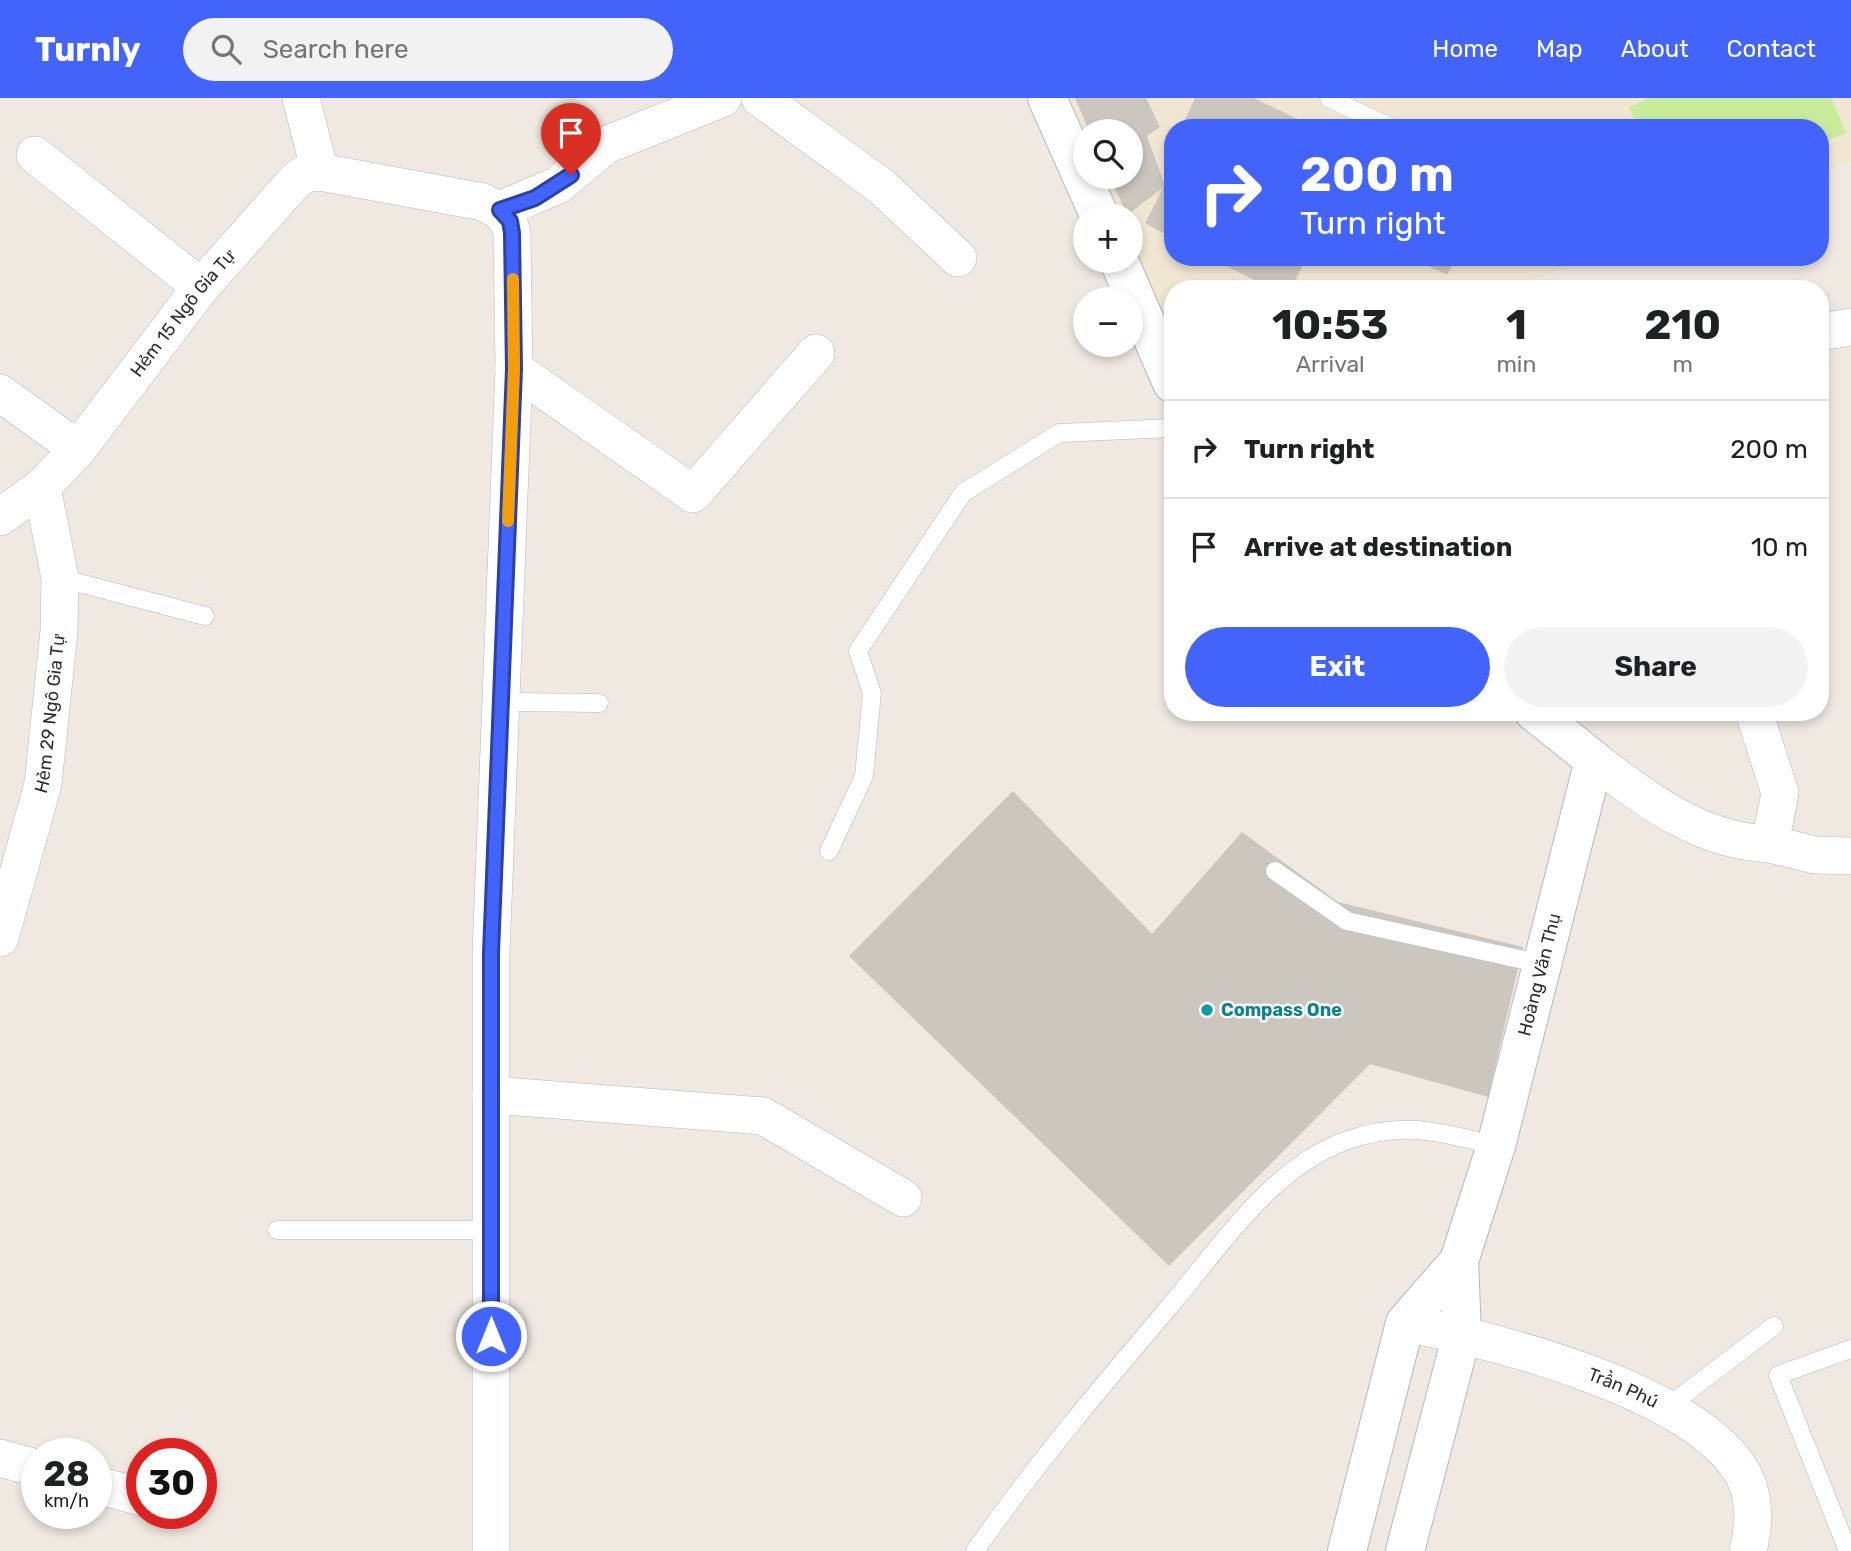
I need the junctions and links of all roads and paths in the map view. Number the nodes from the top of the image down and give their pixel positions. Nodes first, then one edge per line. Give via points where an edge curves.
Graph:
1 (301, 98) edge
2 (723, 98) edge
3 (760, 98) edge
4 (1047, 98) edge
5 (1329, 98) edge
6 (1373, 119) edge
7 (35, 155) dead end
8 (320, 172) junction
9 (1094, 203) edge
10 (500, 210) junction
11 (958, 258) dead end
12 (1124, 273) edge
13 (201, 286) junction
14 (1851, 327) edge
15 (1829, 331) edge
16 (816, 353) dead end
17 (1164, 365) edge
18 (514, 369) junction
19 (0, 393) edge
20 (1164, 428) edge
21 (78, 449) junction
22 (42, 487) junction
23 (0, 517) edge
24 (60, 578) junction
25 (205, 616) dead end
26 (501, 702) junction
27 (599, 703) dead end
28 (1545, 721) edge
29 (1757, 721) edge
30 (1594, 760) junction
31 (1770, 844) junction
32 (829, 851) dead end
33 (1851, 856) edge
34 (1275, 872) dead end
35 (0, 937) edge
36 (1542, 964) junction
37 (491, 1094) junction
38 (1496, 1146) junction
39 (903, 1198) dead end
40 (277, 1230) dead end
41 (491, 1230) junction
42 (1459, 1261) junction
43 (1405, 1323) junction
44 (1774, 1326) dead end
45 (1462, 1334) junction
46 (1851, 1349) edge
47 (1666, 1408) junction
48 (0, 1458) edge
49 (21, 1464) edge
50 (491, 1551) edge
51 (975, 1551) edge
52 (1347, 1551) edge
53 (1405, 1551) edge
54 (1748, 1551) edge
55 (1848, 1551) edge

1 - 8 street
2 - 10 street via 606,145 558,185
3 - 11 street via 882,187
4 - 9 street
5 - 6 lane
7 - 13 street
8 - 10 street via 483,202
8 - 13 street, Hẻm 15 Ngô Gia Tự via 296,180
10 - 18 street via 510,221 512,233
12 - 17 street
13 - 21 street, Hẻm 15 Ngô Gia Tự
14 - 15 street
16 - 18 street via 692,494
18 - 26 street
19 - 21 street
20 - 32 lane via 1059,433 963,493 858,651 872,693 864,776
21 - 22 street, Hẻm 15 Ngô Gia Tự
22 - 23 street, Hẻm 15 Ngô Gia Tự
22 - 24 street, Hẻm 29 Ngô Gia Tự
24 - 25 lane
24 - 35 street, Hẻm 29 Ngô Gia Tự via 43,784
26 - 27 lane
26 - 37 street via 491,953
28 - 30 street
29 - 31 street via 1780,793
30 - 31 street via 1667,814 1739,843
30 - 36 street, Hoàng Văn Thụ
31 - 33 street via 1815,855
34 - 36 lane via 1347,920
36 - 38 street, Hoàng Văn Thụ
37 - 39 street via 763,1116
37 - 41 street
38 - 42 street, Hoàng Văn Thụ
38 - 51 lane via 1438,1132 1394,1128 1338,1144 1292,1171 1251,1211 1086,1404 1024,1479
40 - 41 lane
41 - 50 street
42 - 43 street, Hoàng Văn Thụ
42 - 45 street, Hoàng Văn Thụ
43 - 45 street, Trần Phú
43 - 52 street, Hoàng Văn Thụ
44 - 47 lane
45 - 47 street, Trần Phú via 1560,1362
45 - 53 street, Hoàng Văn Thụ
46 - 55 lane via 1779,1375
47 - 54 street, Trần Phú via 1707,1437 1744,1476 1754,1515
48 - 49 street

